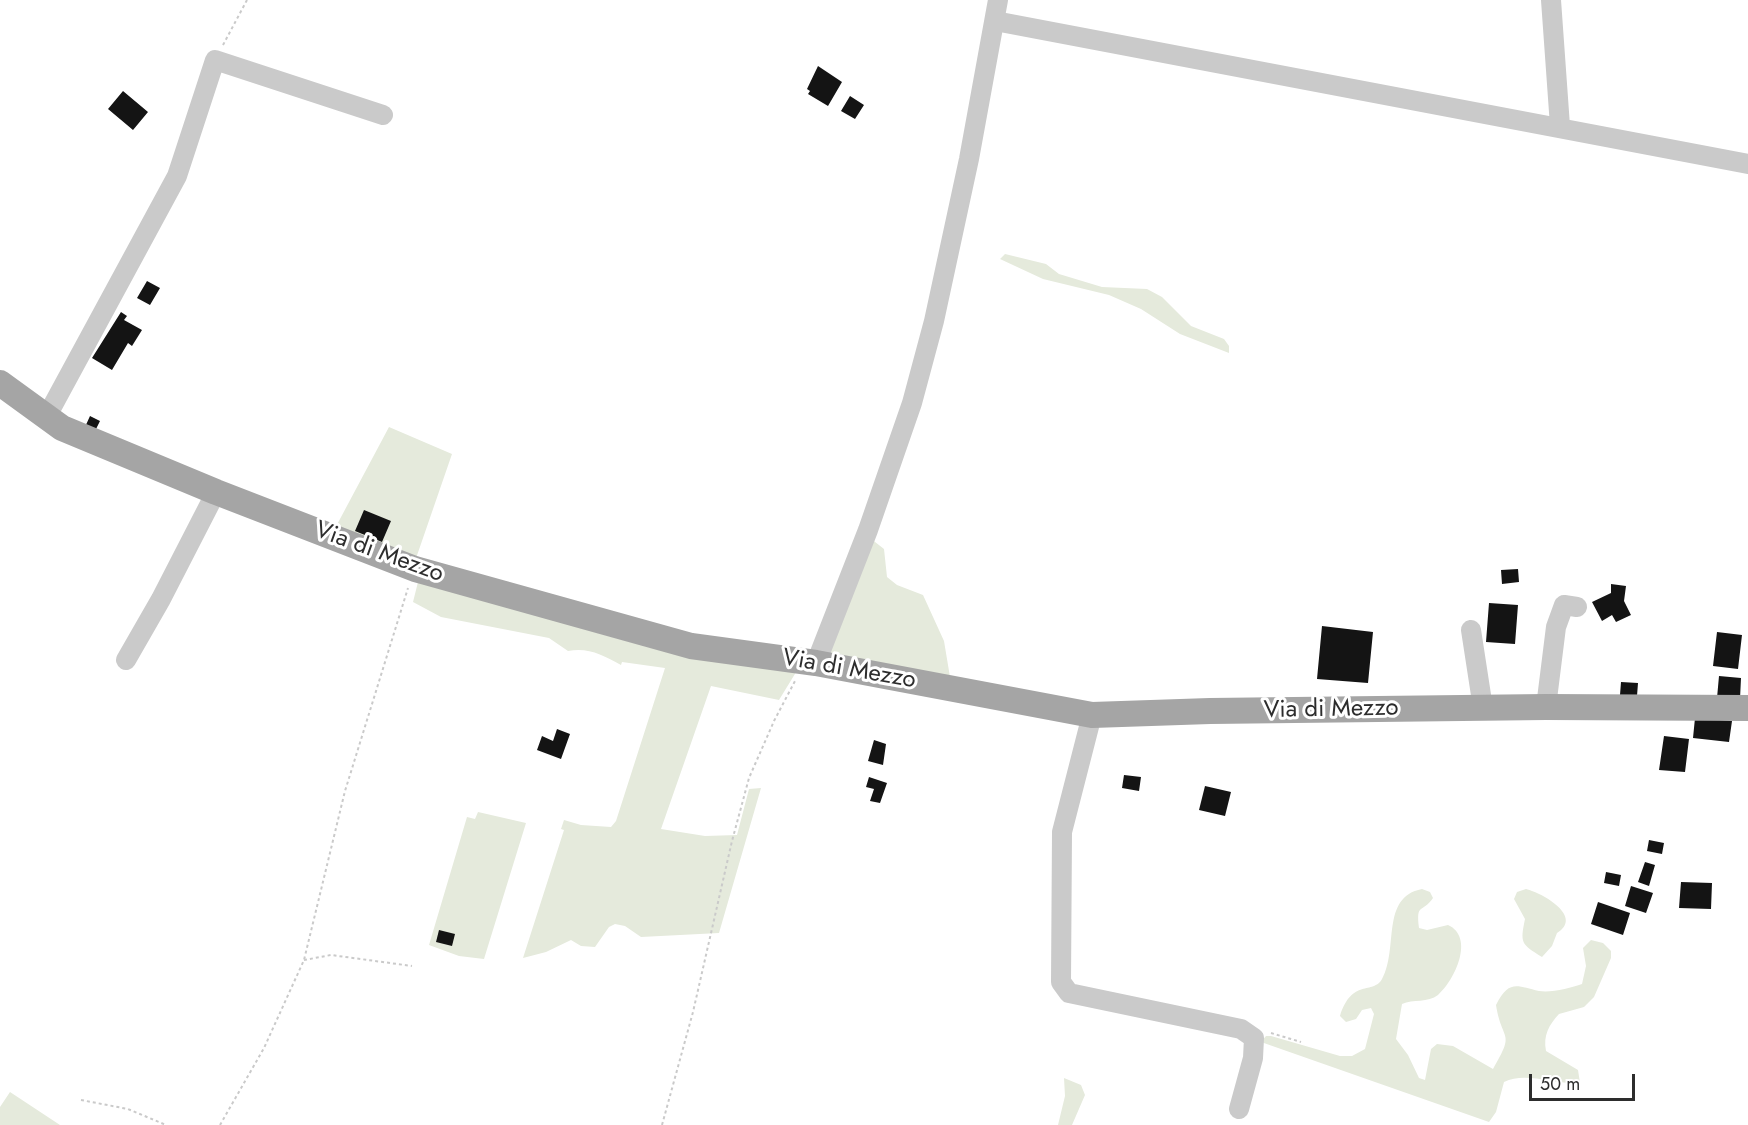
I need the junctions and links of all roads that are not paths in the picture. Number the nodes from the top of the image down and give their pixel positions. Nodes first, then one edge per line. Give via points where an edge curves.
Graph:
1 (998, 0) edge
2 (1551, 0) edge
3 (995, 21) junction
4 (383, 115) dead end
5 (1560, 126) junction
6 (1748, 164) edge
7 (0, 383) edge
8 (47, 416) junction
9 (216, 492) junction
10 (1577, 607) dead end
11 (1471, 630) dead end
12 (126, 660) dead end
13 (816, 663) junction
14 (1546, 707) junction
15 (1483, 708) junction
16 (1748, 708) edge
17 (1092, 715) junction
18 (1239, 1109) dead end

1 - 3 street
2 - 5 street
3 - 5 street
3 - 13 street via 934,321 912,403
4 - 8 street via 215,60 177,176
5 - 6 street
7 - 8 main road, Via di Mezzo
8 - 9 main road, Via di Mezzo via 62,428
9 - 12 street
9 - 13 main road, Via di Mezzo via 415,568 691,646
10 - 14 street via 1563,605 1556,627
11 - 15 street
13 - 17 main road, Via di Mezzo
14 - 15 main road, Via di Mezzo
14 - 16 main road, Via di Mezzo
15 - 17 main road, Via di Mezzo
17 - 18 street via 1062,832 1061,982 1069,993 1241,1029 1254,1038 1253,1058

